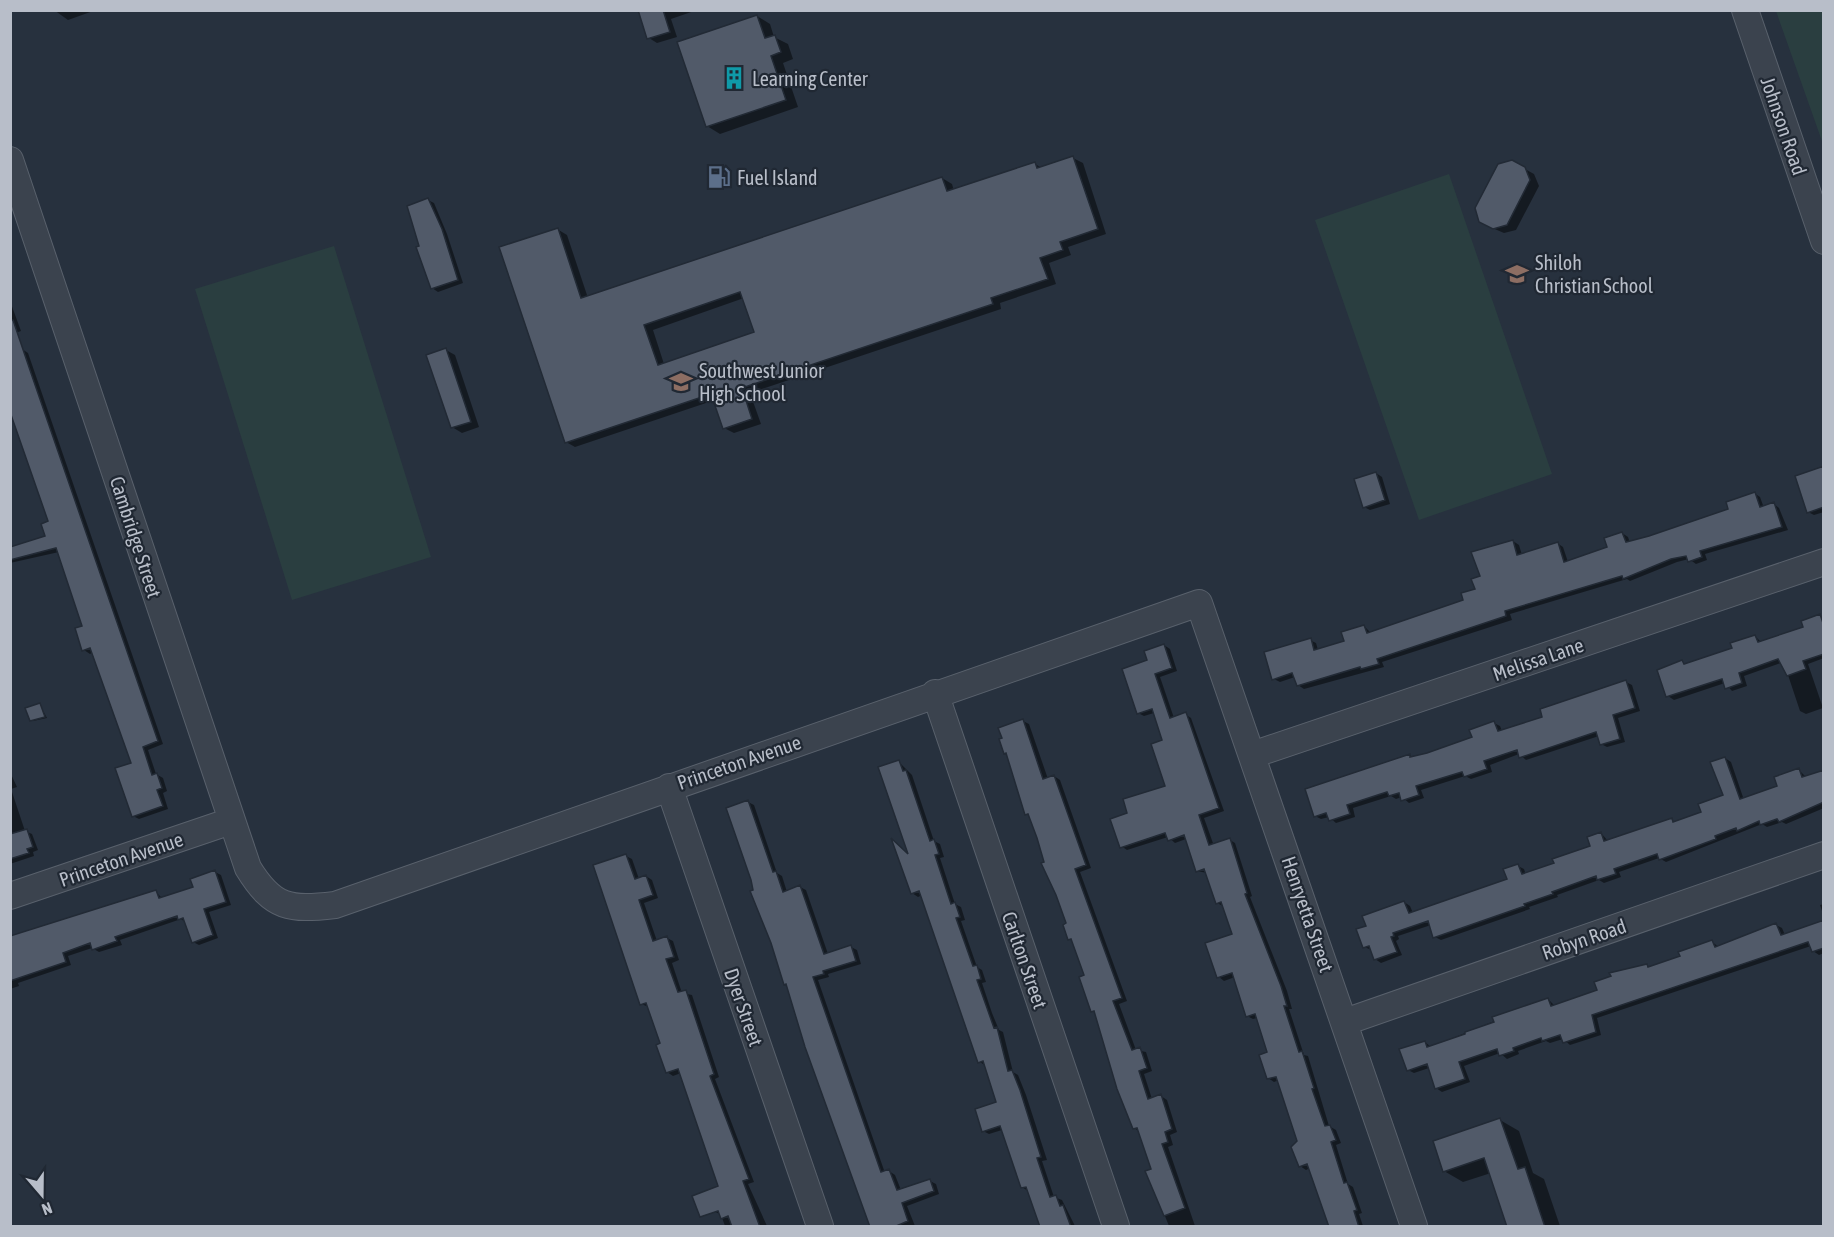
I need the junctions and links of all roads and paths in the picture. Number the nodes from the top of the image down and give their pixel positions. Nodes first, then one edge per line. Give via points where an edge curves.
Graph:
1 (1744, 10) edge
2 (10, 160) edge
3 (1824, 241) edge
4 (1824, 562) edge
5 (1199, 603) joint
6 (935, 693) junction
7 (1252, 755) junction
8 (669, 787) junction
9 (231, 821) junction
10 (1824, 855) edge
11 (10, 896) edge
12 (278, 903) joint
13 (1345, 1022) junction
14 (820, 1227) edge
15 (1116, 1227) edge
16 (1414, 1227) edge

1 - 3 street, Johnson Road
2 - 9 street, Cambridge Street
4 - 7 street, Melissa Lane
5 - 6 street, Princeton Avenue
5 - 7 street, Henryetta Street
6 - 8 street, Princeton Avenue
6 - 15 street, Carlton Street
7 - 13 street, Henryetta Street
8 - 12 street, Princeton Avenue via 335,905 304,909
8 - 14 street, Dyer Street
9 - 11 street, Princeton Avenue
9 - 12 street, Cambridge Street via 248,868 261,890
10 - 13 street, Robyn Road
13 - 16 street, Henryetta Street

